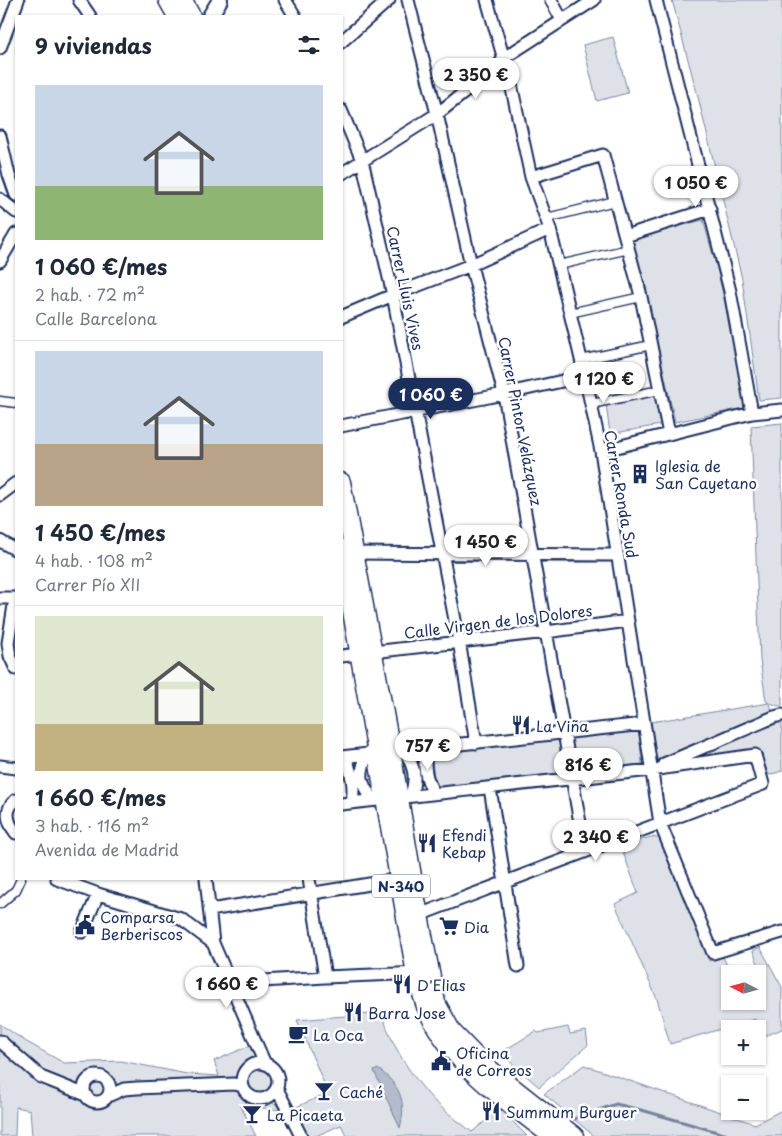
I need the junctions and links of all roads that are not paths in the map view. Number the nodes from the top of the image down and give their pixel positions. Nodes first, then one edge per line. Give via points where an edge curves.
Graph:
1 (18, 0) edge
2 (79, 0) edge
3 (168, 0) edge
4 (182, 0) edge
5 (220, 0) edge
6 (285, 0) edge
7 (389, 0) edge
8 (408, 0) edge
9 (487, 0) edge
10 (551, 0) edge
11 (594, 0) edge
12 (656, 0) edge
13 (89, 15) edge
14 (176, 15) edge
15 (190, 15) edge
16 (211, 15) edge
17 (294, 15) edge
18 (562, 20) junction
19 (343, 40) edge
20 (0, 48) edge
21 (504, 58) junction
22 (437, 114) junction
23 (343, 115) edge
24 (0, 136) edge
25 (362, 160) junction
26 (343, 173) edge
27 (531, 177) junction
28 (15, 192) edge
29 (1, 201) edge
30 (616, 201) junction
31 (710, 209) junction
32 (15, 211) edge
33 (548, 223) junction
34 (15, 236) edge
35 (625, 236) junction
36 (629, 249) junction
37 (0, 261) edge
38 (559, 265) junction
39 (471, 266) junction
40 (393, 295) junction
41 (641, 297) junction
42 (570, 313) junction
43 (343, 317) edge
44 (651, 345) junction
45 (581, 360) junction
46 (585, 376) junction
47 (660, 390) junction
48 (504, 394) junction
49 (0, 401) edge
50 (15, 403) edge
51 (591, 404) junction
52 (782, 410) edge
53 (416, 412) junction
54 (752, 413) junction
55 (343, 426) edge
56 (668, 434) junction
57 (600, 451) junction
58 (15, 484) edge
59 (0, 495) edge
60 (343, 517) edge
61 (0, 541) edge
62 (15, 549) edge
63 (345, 552) edge
64 (443, 554) junction
65 (531, 554) junction
66 (617, 555) junction
67 (0, 598) edge
68 (15, 598) edge
69 (15, 604) edge
70 (628, 620) junction
71 (546, 632) junction
72 (459, 641) junction
73 (366, 653) junction
74 (343, 656) edge
75 (15, 665) edge
76 (782, 715) edge
77 (644, 724) junction
78 (563, 734) junction
79 (476, 743) junction
80 (428, 748) junction
81 (385, 752) junction
82 (344, 757) edge
83 (0, 766) edge
84 (15, 768) edge
85 (651, 770) junction
86 (572, 778) junction
87 (490, 788) junction
88 (434, 793) junction
89 (392, 798) junction
90 (14, 802) edge
91 (347, 803) edge
92 (8, 823) edge
93 (660, 823) junction
94 (585, 852) junction
95 (21, 880) edge
96 (60, 880) edge
97 (206, 880) edge
98 (309, 880) edge
99 (400, 880) junction
100 (504, 883) junction
101 (311, 893) junction
102 (98, 894) junction
103 (0, 904) edge
104 (210, 910) junction
105 (419, 915) junction
106 (82, 932) dead end
107 (782, 932) edge
108 (213, 943) junction
109 (518, 966) dead end
110 (424, 973) junction
111 (325, 977) junction
112 (231, 984) junction
113 (0, 1041) edge
114 (265, 1064) junction
115 (108, 1082) junction
116 (243, 1086) junction
117 (86, 1089) junction
118 (124, 1089) junction
119 (276, 1089) junction
120 (108, 1096) junction
121 (300, 1136) edge
122 (552, 1136) edge
123 (574, 1136) edge

1 - 20 street
2 - 13 street
3 - 14 highway
4 - 15 highway
5 - 16 street
6 - 17 street
7 - 19 street
8 - 22 street, Carrer Pintor Velázquez
9 - 21 street, Carrer Ronda Sud
10 - 18 street
11 - 18 street
12 - 31 street
18 - 21 street
21 - 22 street
21 - 27 street, Carrer Ronda Sud
22 - 25 street
22 - 39 street, Carrer Pintor Velázquez
23 - 25 street, Carrer Lluis Vives
24 - 28 street
25 - 26 street
25 - 40 street, Carrer Lluis Vives
27 - 30 street via 603,155
27 - 33 street, Carrer Ronda Sud
29 - 32 street
30 - 33 street
30 - 35 street
31 - 35 street
31 - 54 street via 730,291
33 - 38 street, Carrer Ronda Sud
33 - 39 street
34 - 37 street
35 - 36 street
36 - 38 street
36 - 41 street
38 - 42 street, Carrer Ronda Sud
39 - 40 street
39 - 48 street, Carrer Pintor Velázquez
40 - 43 street
40 - 53 street, Carrer Lluis Vives
41 - 42 street
41 - 44 street
42 - 45 street, Carrer Ronda Sud
44 - 45 street
44 - 47 street
45 - 46 street, Carrer Ronda Sud
46 - 48 street
46 - 51 street, Carrer Ronda Sud
47 - 51 street
47 - 56 street
48 - 53 street
48 - 65 street, Carrer Pintor Velázquez
49 - 50 street
51 - 57 street, Carrer Ronda Sud
52 - 54 street
53 - 55 street
53 - 64 street, Carrer Lluis Vives
54 - 56 street
56 - 57 street
57 - 66 street, Carrer Ronda Sud
58 - 59 street
60 - 63 highway, N-340
61 - 62 street
63 - 64 street
63 - 73 highway, N-340
64 - 65 street
64 - 72 street, Carrer Lluis Vives
65 - 66 street
65 - 71 street, Carrer Pintor Velázquez
66 - 70 street, Carrer Ronda Sud
67 - 68 street
69 - 75 street via 8,643
70 - 71 street, Calle Virgen de los Dolores
70 - 77 street, Carrer Ronda Sud
71 - 72 street, Calle Virgen de los Dolores
71 - 78 street, Carrer Pintor Velázquez
72 - 73 street, Calle Virgen de los Dolores
72 - 79 street, Carrer Lluis Vives
73 - 74 street, Calle Virgen de los Dolores
73 - 81 highway, N-340
76 - 85 street
77 - 78 street
77 - 85 street, Carrer Ronda Sud
78 - 79 street
78 - 86 street, Carrer Pintor Velázquez
79 - 80 street
80 - 81 street
80 - 88 street via 424,771
81 - 82 street
81 - 89 highway, N-340
81 - 89 street via 362,766 361,778 366,791
82 - 91 street via 354,790
83 - 84 street
85 - 86 street
85 - 93 street, Carrer Ronda Sud
85 - 93 street via 755,755 763,784
86 - 87 street
86 - 94 street, Carrer Pintor Velázquez
87 - 88 street
87 - 100 street
88 - 89 street
89 - 91 street
89 - 99 highway, N-340
89 - 105 highway, N-340
90 - 92 street
93 - 94 street
93 - 107 street, Carrer Ronda Sud via 713,954
94 - 100 street
95 - 103 street via 16,890
96 - 102 street
97 - 104 street
98 - 101 street
99 - 101 street
99 - 110 highway, N-340
100 - 105 street
100 - 109 street
101 - 104 street
101 - 111 street
102 - 106 street
102 - 108 street via 181,919
104 - 108 street
105 - 110 highway, N-340
108 - 112 street
110 - 111 street
110 - 122 highway, N-340 via 428,1012 448,1045 475,1074
110 - 123 highway, N-340 via 452,1032 484,1065
111 - 112 street
112 - 114 street
113 - 117 street via 41,1077 67,1087
114 - 116 street via 254,1064 248,1068 242,1078
114 - 119 street via 275,1071
115 - 117 street via 101,1077 92,1077
115 - 118 street
115 - 120 street
116 - 118 street
116 - 119 street via 247,1094 257,1099 269,1097
117 - 120 street via 91,1100 98,1102
118 - 120 street
119 - 121 street

